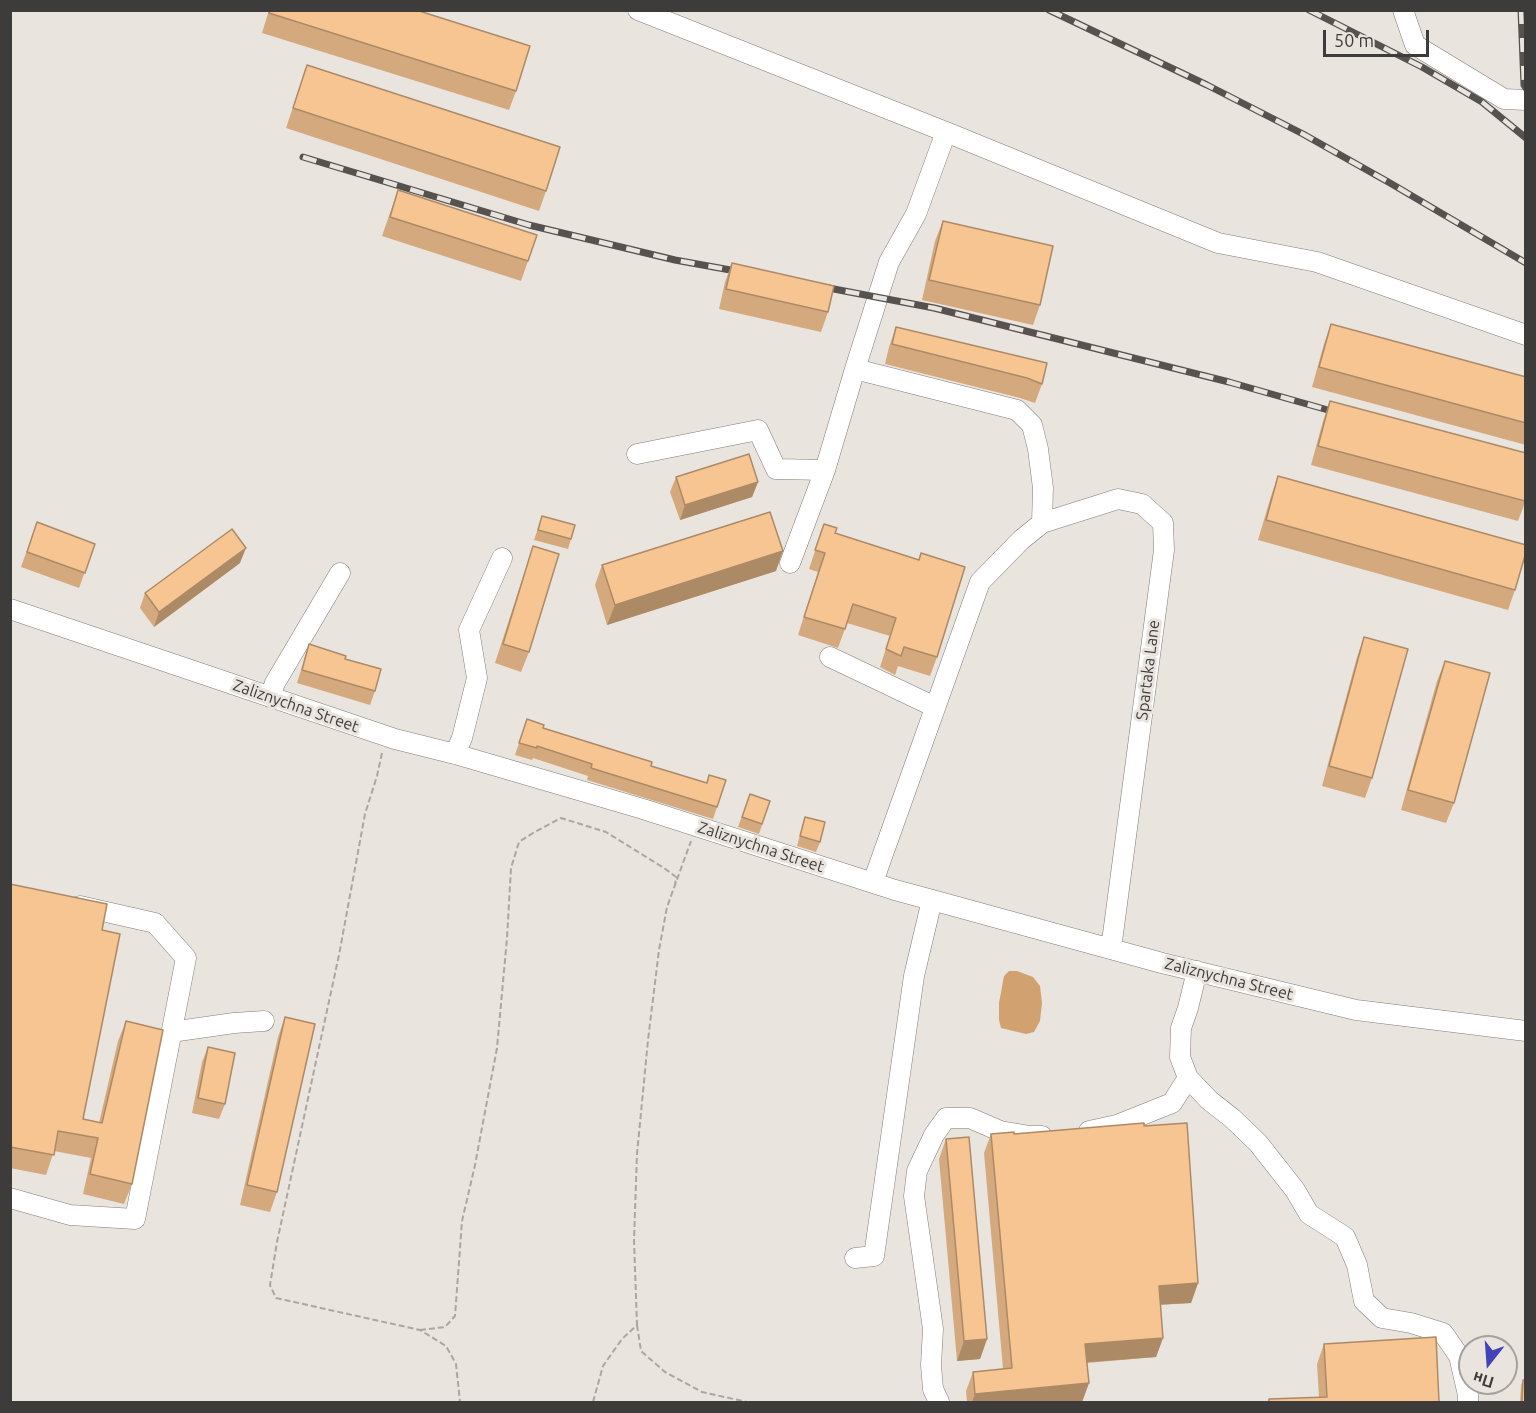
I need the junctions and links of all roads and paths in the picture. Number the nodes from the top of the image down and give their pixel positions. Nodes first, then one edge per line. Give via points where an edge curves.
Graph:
1 (638, 10) edge
2 (1403, 10) edge
3 (1526, 100) edge
4 (946, 132) junction
5 (1526, 335) edge
6 (855, 369) junction
7 (637, 454) dead end
8 (825, 470) junction
9 (1042, 523) junction
10 (502, 558) dead end
11 (790, 563) dead end
12 (340, 573) dead end
13 (10, 609) edge
14 (830, 657) dead end
15 (270, 697) junction
16 (935, 707) junction
17 (394, 739) junction
18 (455, 754) junction
19 (692, 825) junction
20 (873, 882) junction
21 (675, 886) junction
22 (932, 900) junction
23 (66, 902) edge
24 (1112, 949) junction
25 (1197, 971) junction
26 (264, 1021) dead end
27 (1526, 1031) edge
28 (171, 1032) junction
29 (1188, 1078) junction
30 (10, 1198) edge
31 (855, 1258) dead end
32 (637, 1325) junction
33 (420, 1330) junction
34 (460, 1402) edge
35 (593, 1402) edge
36 (747, 1402) edge
37 (939, 1402) edge
38 (1468, 1402) edge

1 - 4 street
2 - 3 street via 1415,45 1504,99
4 - 5 street via 1218,243 1317,262
4 - 6 street via 916,214 889,262
6 - 8 street
6 - 9 street via 1017,410 1032,425 1038,448
7 - 8 street via 759,429 776,469
8 - 11 street
9 - 16 street via 980,582
9 - 24 street, Spartaka Lane via 1118,499 1142,504 1163,523 1164,550
10 - 18 street via 469,630 477,678
12 - 15 street
13 - 15 street, Zaliznychna Street
14 - 16 street
15 - 17 street, Zaliznychna Street
16 - 20 street
17 - 18 street, Zaliznychna Street
17 - 33 path via 382,752 364,814 339,955 270,1285 276,1298
18 - 19 street, Zaliznychna Street
19 - 20 street, Zaliznychna Street
19 - 21 path via 691,843
20 - 22 street, Zaliznychna Street
21 - 32 path via 666,907 659,950 637,1154
21 - 33 path via 675,877 664,868 606,832 561,818 519,842 511,868 497,1048 462,1221 455,1316 445,1327
22 - 24 street, Zaliznychna Street
22 - 31 street via 914,976 874,1256
23 - 28 street via 155,923 186,958
24 - 25 street, Zaliznychna Street
25 - 27 street, Zaliznychna Street via 1356,1010
25 - 29 street via 1181,1028 1180,1057
26 - 28 street
28 - 30 street via 135,1219 70,1215
29 - 37 street via 1172,1103 1117,1125 1067,1135 1030,1136 1000,1131 970,1118 946,1118 933,1135 917,1171 914,1196 933,1329 933,1389
29 - 38 street via 1258,1143 1309,1214 1345,1237 1357,1265 1364,1301 1382,1318 1443,1333 1459,1356
32 - 35 path via 603,1366
32 - 36 path via 641,1351 665,1372 702,1392
33 - 34 path via 446,1346 456,1364

